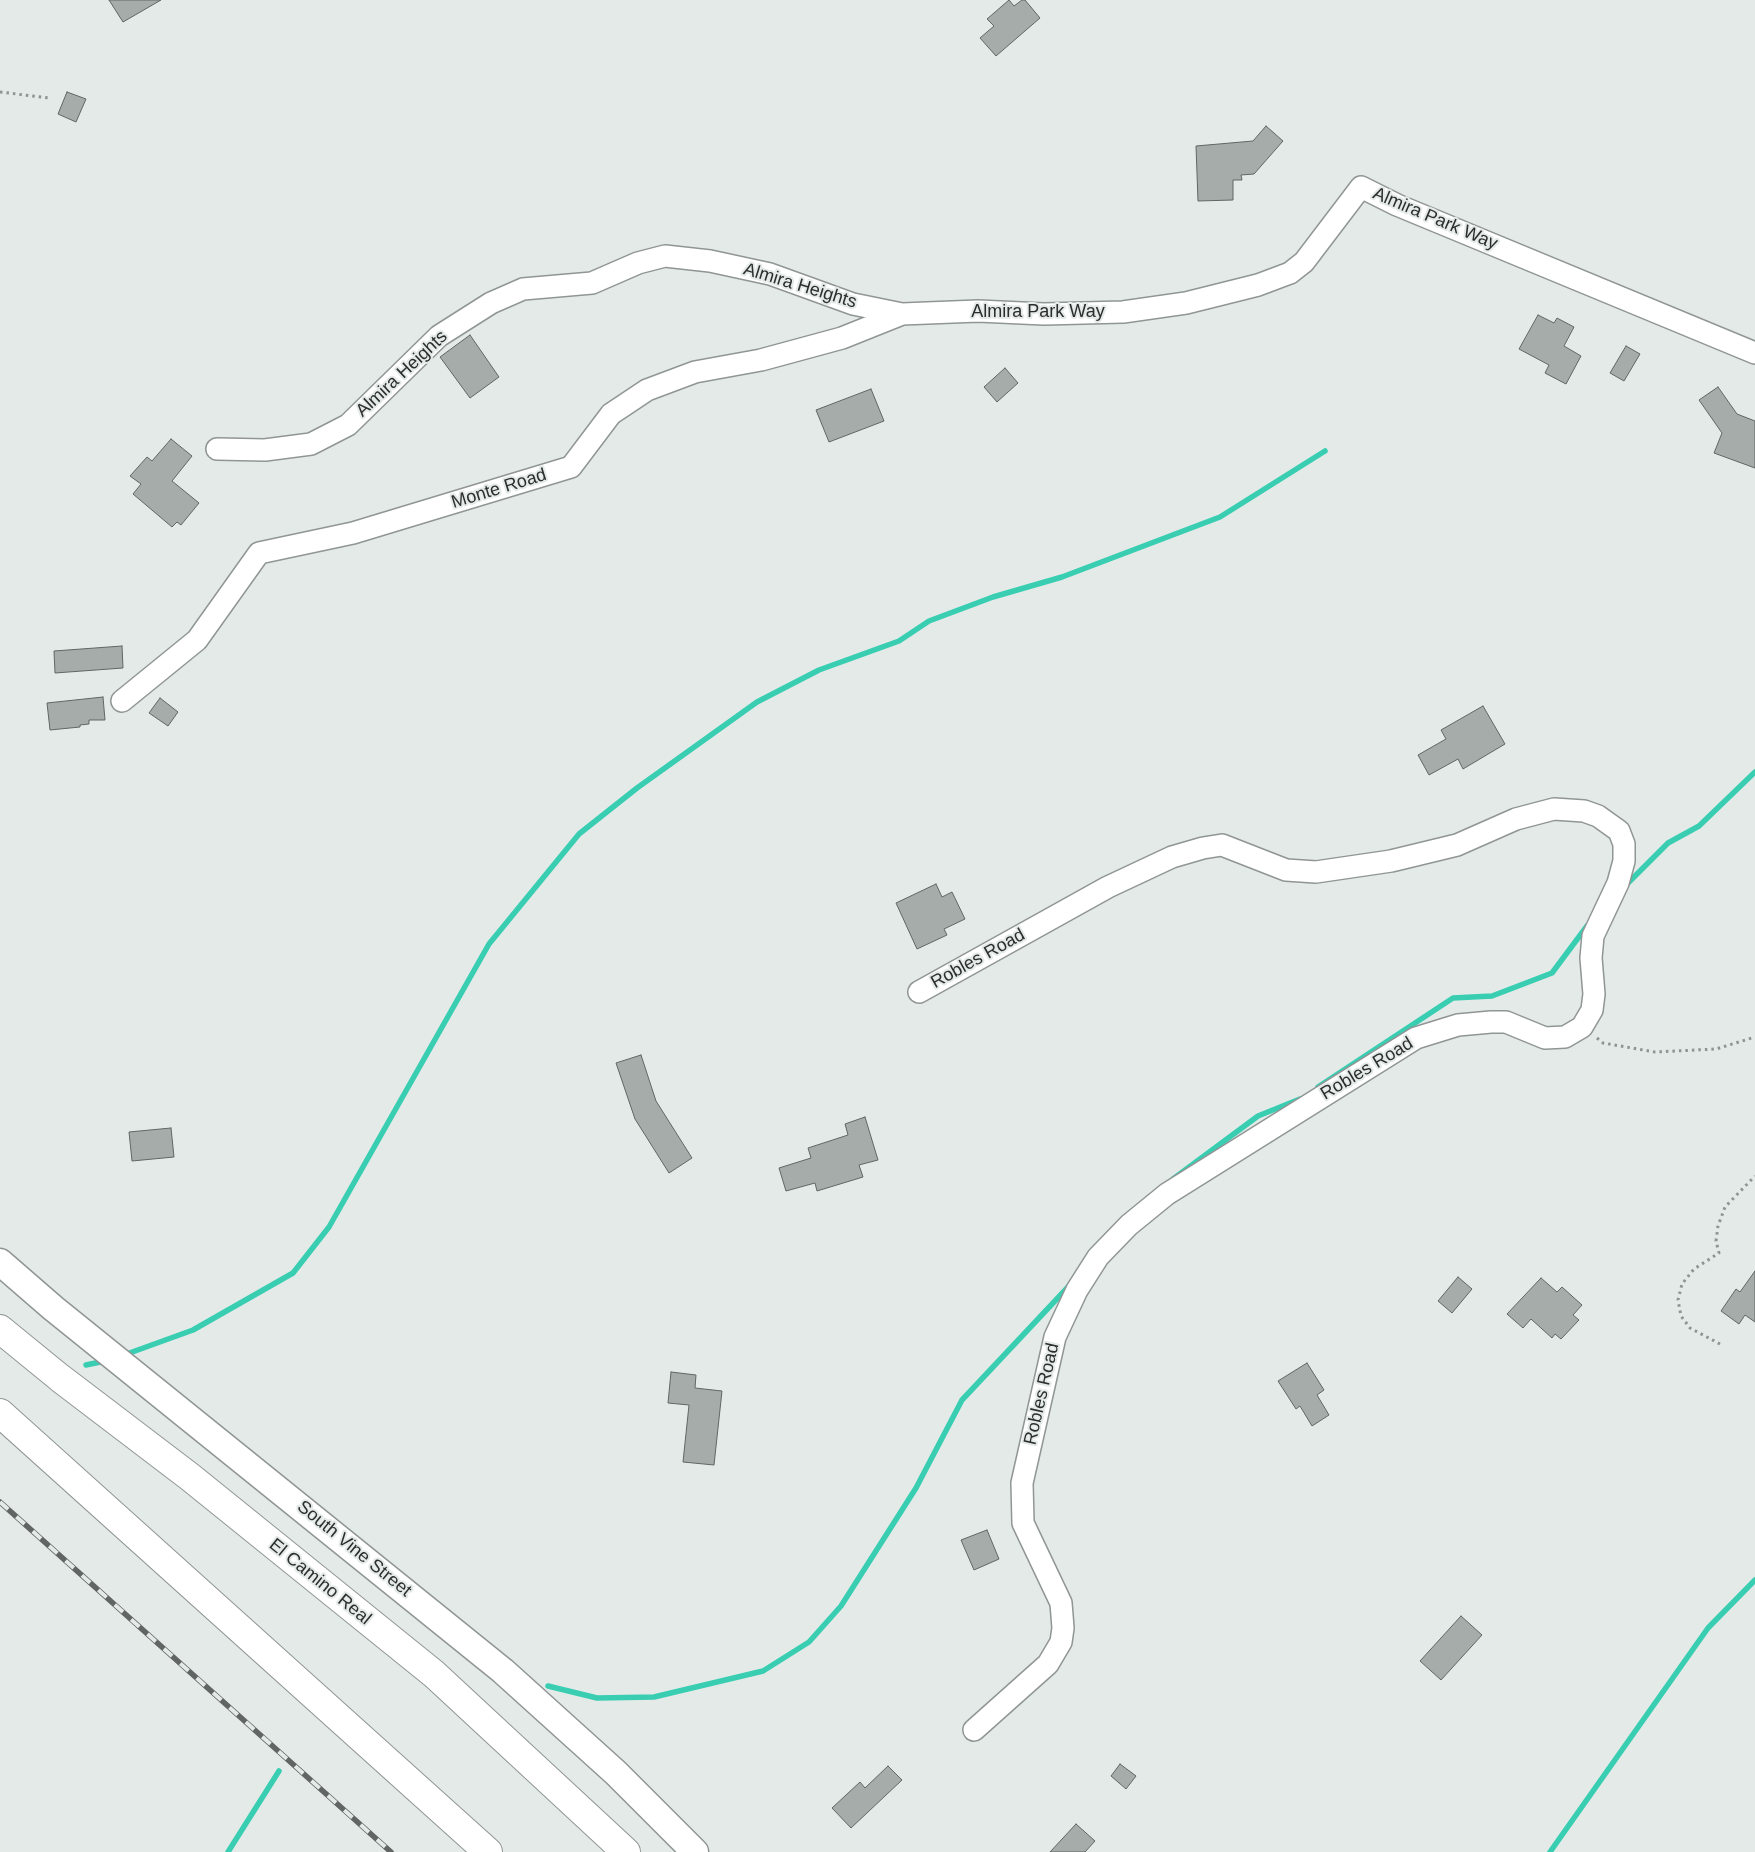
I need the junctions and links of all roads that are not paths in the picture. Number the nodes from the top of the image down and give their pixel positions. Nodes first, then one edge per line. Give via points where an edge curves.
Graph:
1 (902, 314) junction
2 (1755, 353) edge
3 (217, 449) dead end
4 (122, 701) dead end
5 (919, 992) dead end
6 (0, 1262) edge
7 (0, 1329) edge
8 (0, 1413) edge
9 (974, 1730) dead end
10 (488, 1852) edge
11 (626, 1852) edge
12 (695, 1852) edge

1 - 2 street, Almira Park Way via 1123,312 1186,303 1258,286 1304,262 1361,187 1406,209
1 - 3 street, Almira Heights via 853,304 770,274 710,261 664,256 638,263 592,283 524,288 491,303 440,336 348,425 311,444 264,450
1 - 4 street, Monte Road via 842,338 761,360 695,372 647,390 611,414 571,467 354,533 259,554 197,640
5 - 9 street, Robles Road via 1108,887 1172,857 1203,848 1222,845 1286,870 1316,872 1391,861 1456,845 1516,819 1554,809 1584,811 1598,816 1619,831 1624,844 1624,861 1618,883 1594,936 1592,1010 1582,1027 1565,1037 1545,1038 1506,1022 1491,1022 1458,1026 1416,1038 1166,1194 1098,1257 1077,1290 1055,1337 1022,1483 1023,1523 1061,1603 1064,1628 1061,1642 1048,1664
6 - 12 street, South Vine Street via 495,1665 616,1773
7 - 11 highway, El Camino Real via 434,1674
8 - 10 highway

